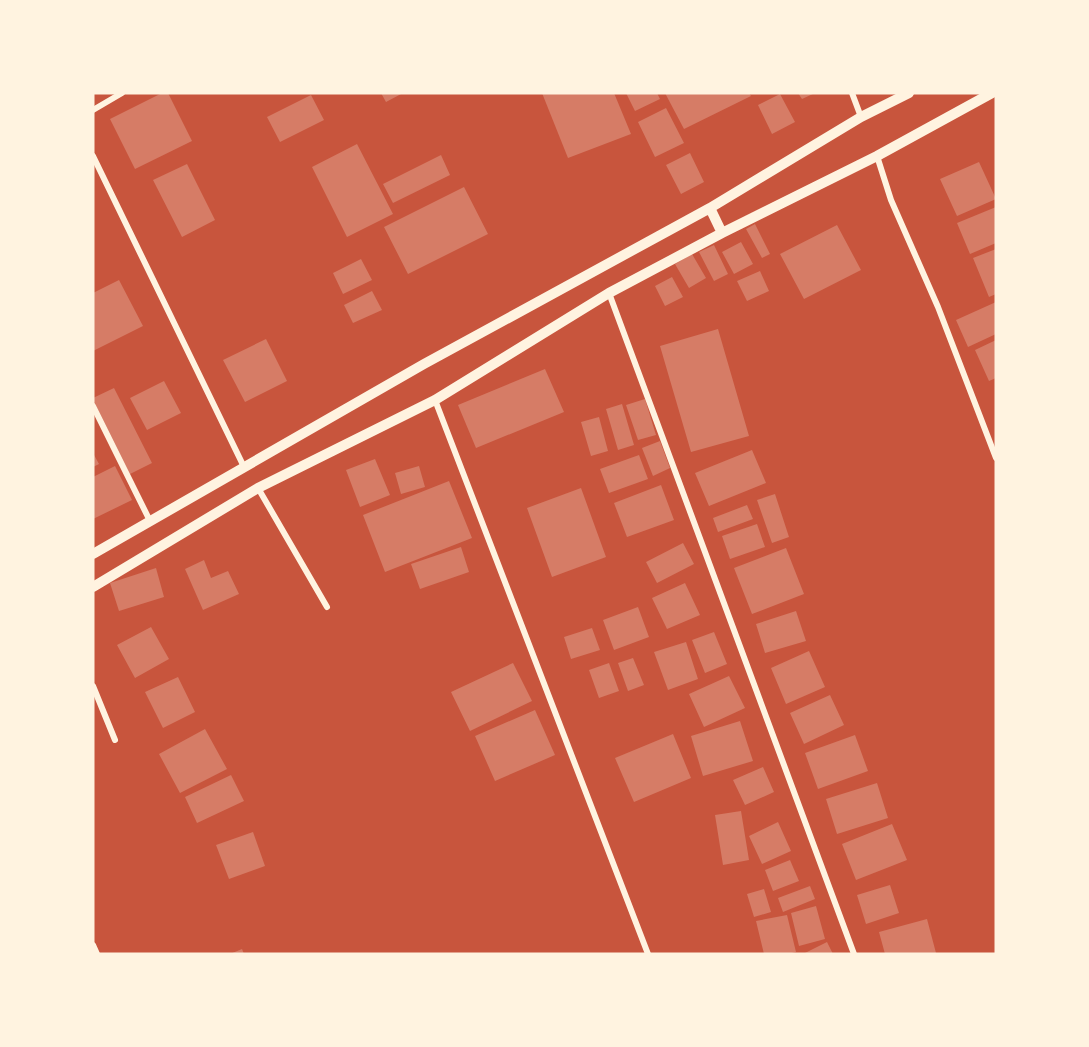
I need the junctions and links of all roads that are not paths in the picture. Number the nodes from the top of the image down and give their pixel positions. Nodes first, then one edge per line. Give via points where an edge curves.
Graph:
1 (122, 93) edge
2 (852, 93) edge
3 (909, 93) edge
4 (992, 93) edge
5 (93, 110) edge
6 (861, 117) junction
7 (93, 156) edge
8 (877, 156) junction
9 (710, 208) junction
10 (722, 232) junction
11 (609, 293) junction
12 (435, 400) junction
13 (93, 406) edge
14 (996, 458) edge
15 (244, 467) junction
16 (258, 488) junction
17 (150, 520) junction
18 (93, 554) edge
19 (93, 587) edge
20 (327, 607) dead end
21 (93, 686) edge
22 (115, 740) dead end
23 (93, 945) edge
24 (97, 954) edge
25 (648, 954) edge
26 (854, 954) edge

1 - 5 street
2 - 6 street
3 - 6 street
4 - 8 street
6 - 9 street
7 - 15 street
8 - 10 street
8 - 14 street via 891,200
9 - 10 street
9 - 15 street
10 - 11 street
11 - 12 street
11 - 26 street
12 - 16 street
12 - 25 street
13 - 17 street
15 - 17 street
16 - 19 street
16 - 20 street
17 - 18 street
21 - 22 street
23 - 24 street

